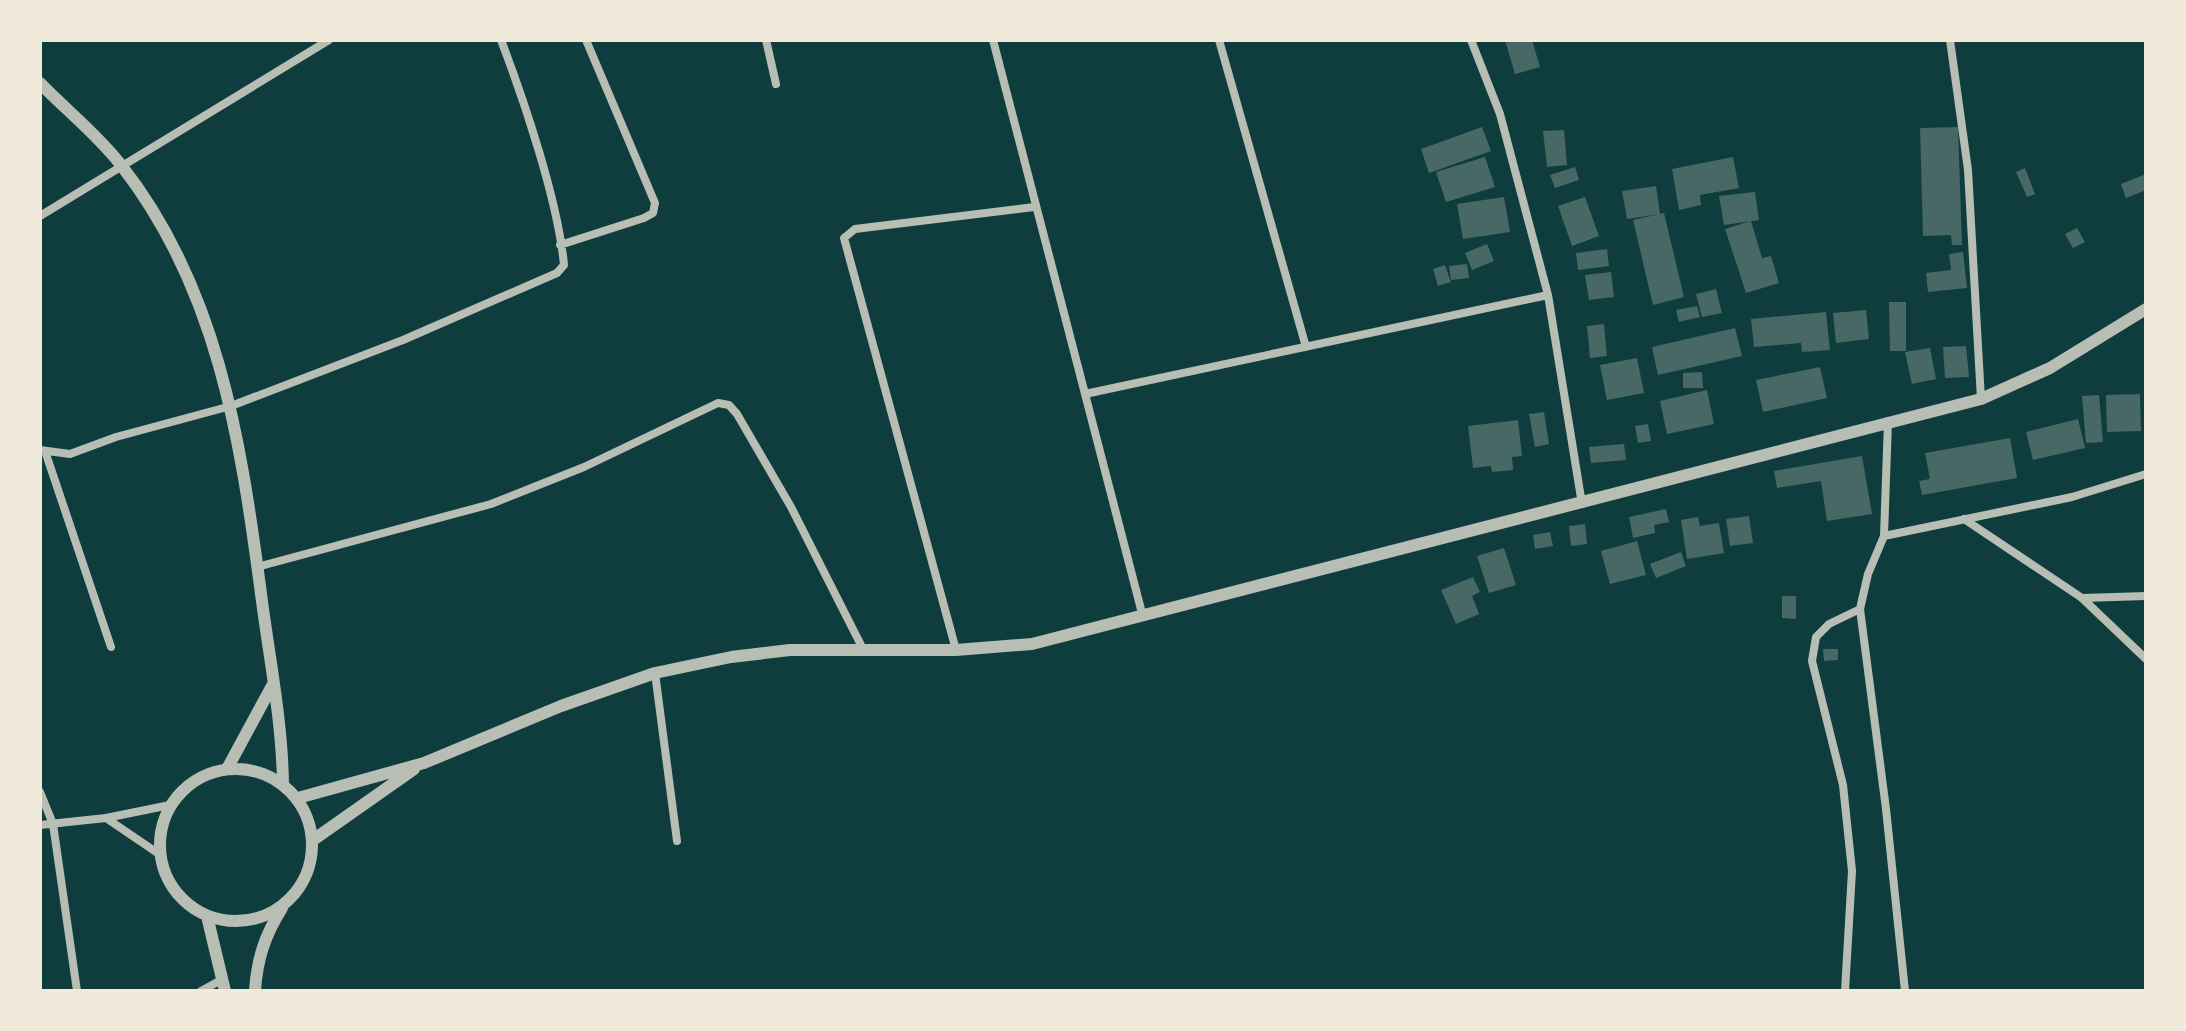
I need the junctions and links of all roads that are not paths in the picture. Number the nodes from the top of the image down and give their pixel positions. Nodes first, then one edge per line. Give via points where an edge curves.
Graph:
1 (328, 40) edge
2 (501, 40) edge
3 (586, 40) edge
4 (766, 40) edge
5 (993, 40) edge
6 (1219, 40) edge
7 (1471, 40) edge
8 (1950, 40) edge
9 (40, 83) edge
10 (776, 84) dead end
11 (121, 164) junction
12 (1034, 207) junction
13 (40, 216) edge
14 (560, 245) junction
15 (1548, 295) junction
16 (2146, 309) edge
17 (1306, 347) junction
18 (1085, 394) junction
19 (1981, 399) junction
20 (231, 406) junction
21 (1888, 421) junction
22 (43, 452) edge
23 (2146, 474) edge
24 (1582, 504) junction
25 (1964, 519) junction
26 (1884, 536) junction
27 (257, 567) junction
28 (2146, 596) edge
29 (2082, 598) junction
30 (1860, 609) junction
31 (1144, 618) junction
32 (111, 647) dead end
33 (956, 650) junction
34 (864, 651) junction
35 (2146, 659) edge
36 (655, 673) junction
37 (273, 684) junction
38 (424, 763) junction
39 (227, 769) junction
40 (283, 784) junction
41 (40, 792) edge
42 (298, 798) junction
43 (170, 805) junction
44 (106, 818) junction
45 (53, 824) junction
46 (40, 825) edge
47 (313, 840) junction
48 (677, 841) dead end
49 (159, 854) junction
50 (284, 905) junction
51 (207, 916) junction
52 (224, 985) edge
53 (77, 991) edge
54 (201, 991) edge
55 (255, 991) edge
56 (1845, 991) edge
57 (1905, 991) edge

1 - 11 street
2 - 14 street
3 - 14 street via 655,203 653,213 644,218
4 - 10 street
5 - 12 street
6 - 17 street
7 - 15 street via 1500,114
8 - 19 street via 1968,170
9 - 11 street
11 - 13 street
11 - 20 street via 187,274 218,354
12 - 18 street
12 - 33 street via 855,229 844,238
14 - 20 street via 564,265 557,273
15 - 17 street
15 - 24 street
16 - 19 street via 2050,368
17 - 18 street
18 - 31 street
19 - 21 street
20 - 22 street via 70,454
20 - 27 street
21 - 24 street
21 - 26 street
22 - 32 street
23 - 25 street via 2072,497
24 - 31 street
25 - 26 street
25 - 29 street
26 - 30 street
27 - 34 street via 491,504 584,467 718,403 737,414
27 - 37 street
28 - 29 street
29 - 35 street
30 - 56 street via 1816,637 1812,661 1843,785 1852,871
30 - 57 street
31 - 33 street via 1032,644
33 - 34 street
34 - 36 street via 790,650
36 - 38 street
36 - 48 street
37 - 39 street
37 - 40 street
38 - 42 street
38 - 47 street
39 - 40 street via 266,774
39 - 43 street via 194,780
40 - 42 street
41 - 45 street
42 - 47 street
43 - 44 street
43 - 49 street via 160,829
44 - 45 street
44 - 49 street
45 - 46 street
45 - 53 street
47 - 50 street via 306,876
49 - 51 street via 175,891
50 - 51 street via 247,921
50 - 55 street via 267,931
51 - 52 street
52 - 54 street

